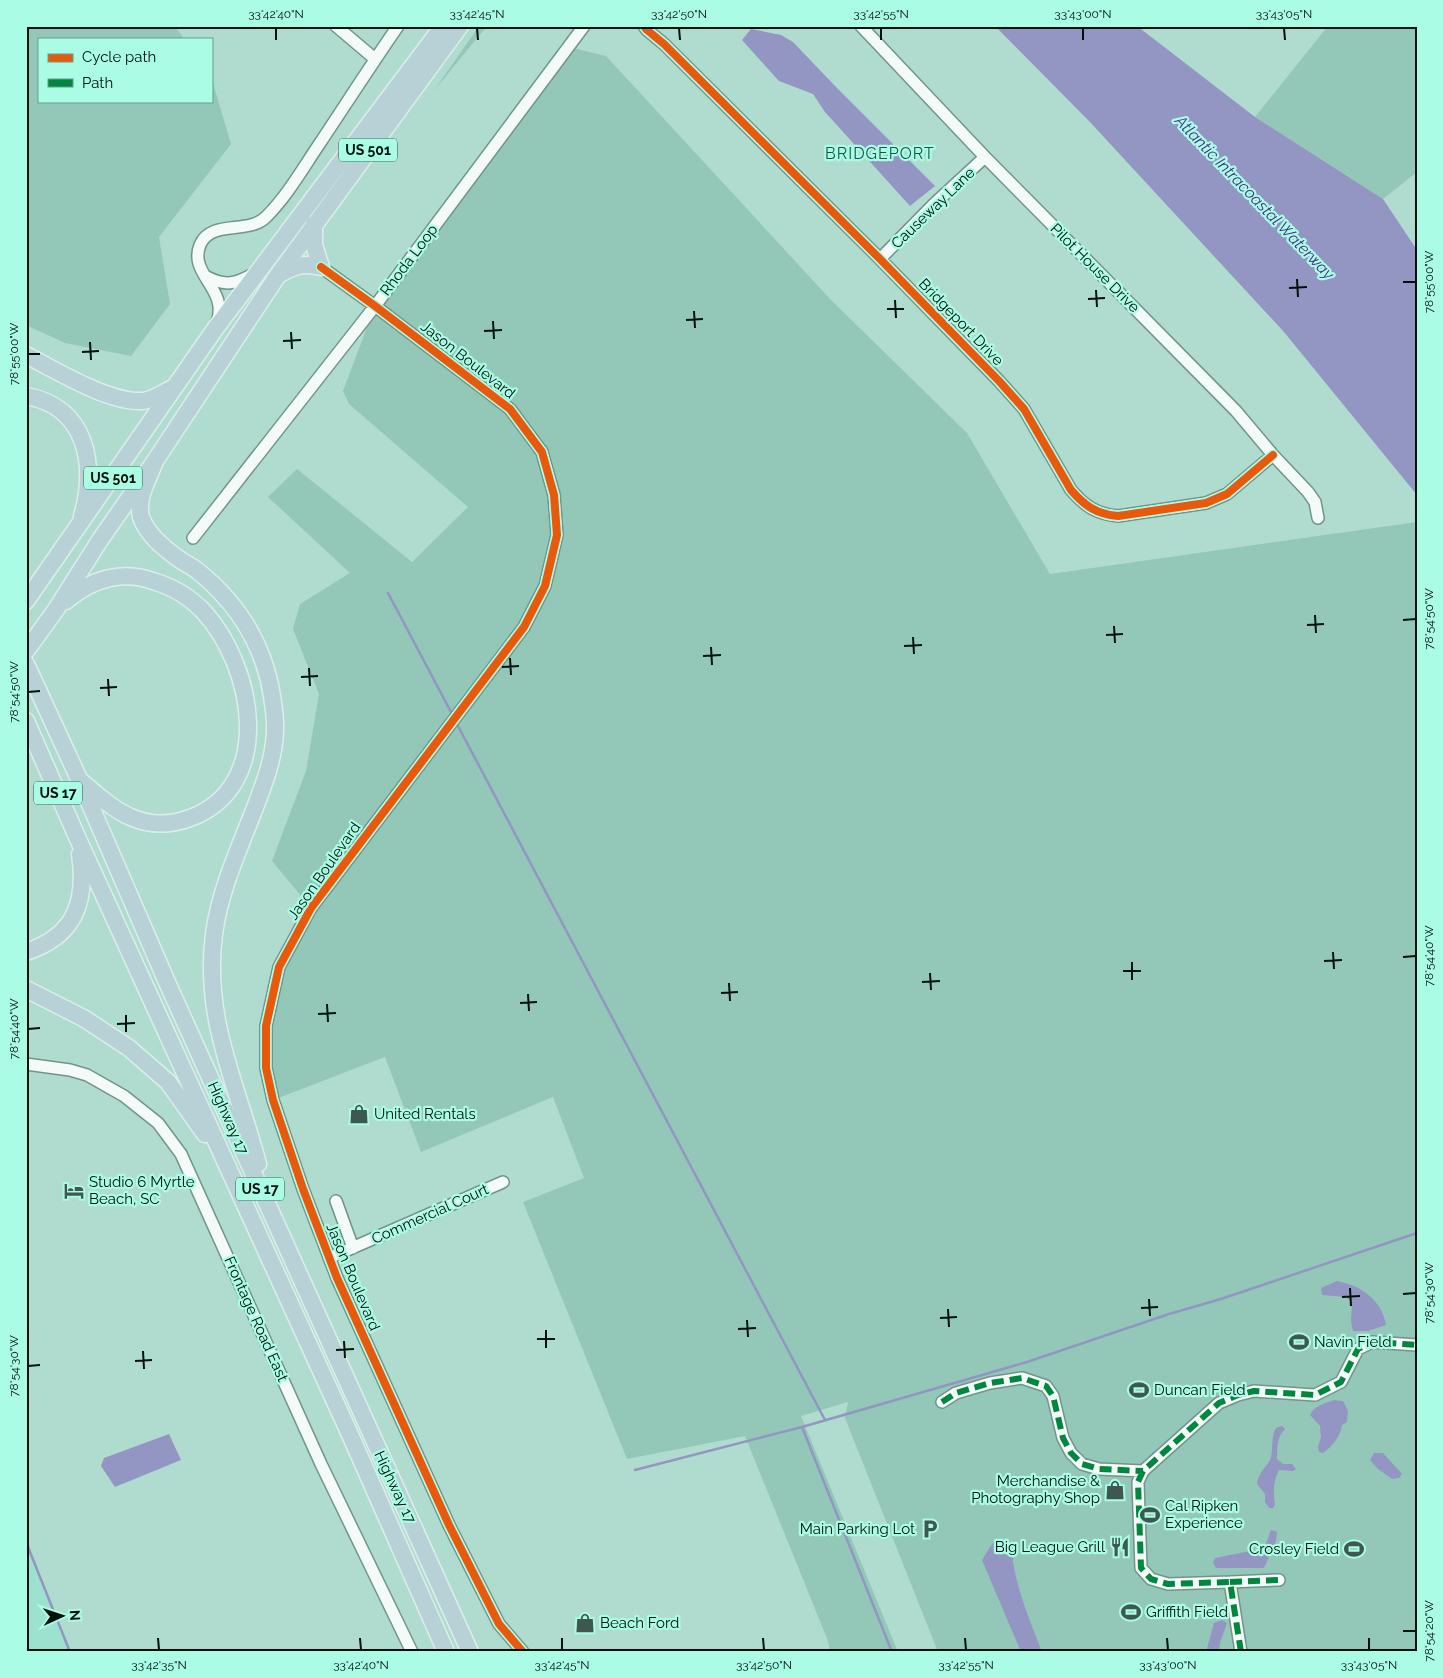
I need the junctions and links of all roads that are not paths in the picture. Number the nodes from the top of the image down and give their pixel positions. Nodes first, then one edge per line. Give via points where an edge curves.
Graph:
1 (336, 26) edge
2 (398, 26) edge
3 (443, 26) edge
4 (460, 26) edge
5 (584, 26) edge
6 (633, 26) edge
7 (861, 26) edge
8 (647, 28) edge
9 (375, 59) junction
10 (985, 157) junction
11 (314, 224) junction
12 (880, 259) junction
13 (321, 267) junction
14 (259, 271) junction
15 (204, 275) junction
16 (278, 275) junction
17 (375, 306) junction
18 (215, 329) junction
19 (26, 355) edge
20 (177, 386) junction
21 (26, 396) edge
22 (1273, 455) junction
23 (155, 461) junction
24 (1318, 518) dead end
25 (79, 527) junction
26 (193, 538) dead end
27 (26, 602) edge
28 (55, 611) junction
29 (26, 651) edge
30 (26, 664) edge
31 (26, 721) edge
32 (79, 779) junction
33 (78, 839) junction
34 (26, 952) edge
35 (26, 989) edge
36 (26, 1064) edge
37 (228, 1167) junction
38 (503, 1182) dead end
39 (336, 1201) dead end
40 (272, 1214) junction
41 (353, 1248) junction
42 (329, 1258) junction
43 (1417, 1345) edge
44 (942, 1402) dead end
45 (1143, 1472) junction
46 (1279, 1580) dead end
47 (1230, 1582) junction
48 (412, 1652) edge
49 (446, 1652) edge
50 (470, 1652) edge
51 (523, 1652) edge
52 (1241, 1652) edge

1 - 9 street
2 - 9 street
3 - 14 highway, US 501
4 - 11 highway, US 501
5 - 17 street, Rhoda Loop
6 - 8 street, Bridgeport Drive
7 - 10 street, Pilot House Drive
8 - 12 street, Bridgeport Drive
9 - 15 street via 292,186 265,218 253,225 215,231 205,236 197,256
10 - 12 street, Causeway Lane via 933,204
10 - 22 street, Pilot House Drive via 1236,411
11 - 13 highway via 314,244
11 - 16 highway, US 501
12 - 22 street, Bridgeport Drive via 1024,409 1071,490 1093,510 1118,516 1206,503 1227,494
13 - 16 highway via 308,264 294,266
13 - 17 street, Jason Boulevard
14 - 15 street via 240,281 224,284
14 - 18 highway, US 501
15 - 18 street via 215,291 220,309
16 - 23 highway, US 501
17 - 26 street, Rhoda Loop
17 - 42 street, Jason Boulevard via 510,409 542,452 554,495 558,535 546,586 524,627 311,908 278,968 266,1026 266,1068 273,1100
18 - 20 highway, US 501
19 - 20 highway via 122,400 145,401
20 - 25 highway, US 501
21 - 25 highway via 47,402 63,412 76,427 84,444 89,483
22 - 24 street, Pilot House Drive via 1308,492 1315,502
23 - 28 highway, US 501
23 - 40 highway via 142,495 142,517 152,536 198,571 238,611 258,647 272,694 273,750 267,775 227,878 214,933 211,974 222,1047
25 - 27 highway, US 501
28 - 29 highway, US 501
28 - 32 highway via 97,580 124,576 143,577 186,596 221,635 233,657 247,708 248,736 238,776 231,789 206,812 160,824 136,820 106,803
30 - 32 highway, Highway 17 / US 17
31 - 33 highway, Highway 17 / US 17
32 - 40 highway, Highway 17 / US 17
33 - 34 highway via 81,888 71,922 51,941
33 - 37 highway, Highway 17 / US 17
35 - 37 highway via 85,1019 129,1048 168,1082
36 - 48 street, Frontage Road East via 87,1075 124,1096 158,1123 181,1154 321,1464
37 - 49 highway, Highway 17 / US 17
38 - 41 street, Commercial Court
39 - 41 street
40 - 50 highway, Highway 17 / US 17
41 - 42 street, Commercial Court
42 - 51 street, Jason Boulevard via 449,1525 499,1624
43 - 45 street via 1372,1342 1358,1349 1341,1382 1315,1395 1254,1391 1219,1403
44 - 45 street via 956,1393 1022,1378 1046,1386 1053,1396 1063,1438 1082,1464 1099,1469
45 - 47 street via 1138,1482 1141,1568 1151,1579 1168,1584
46 - 47 street
47 - 52 street

